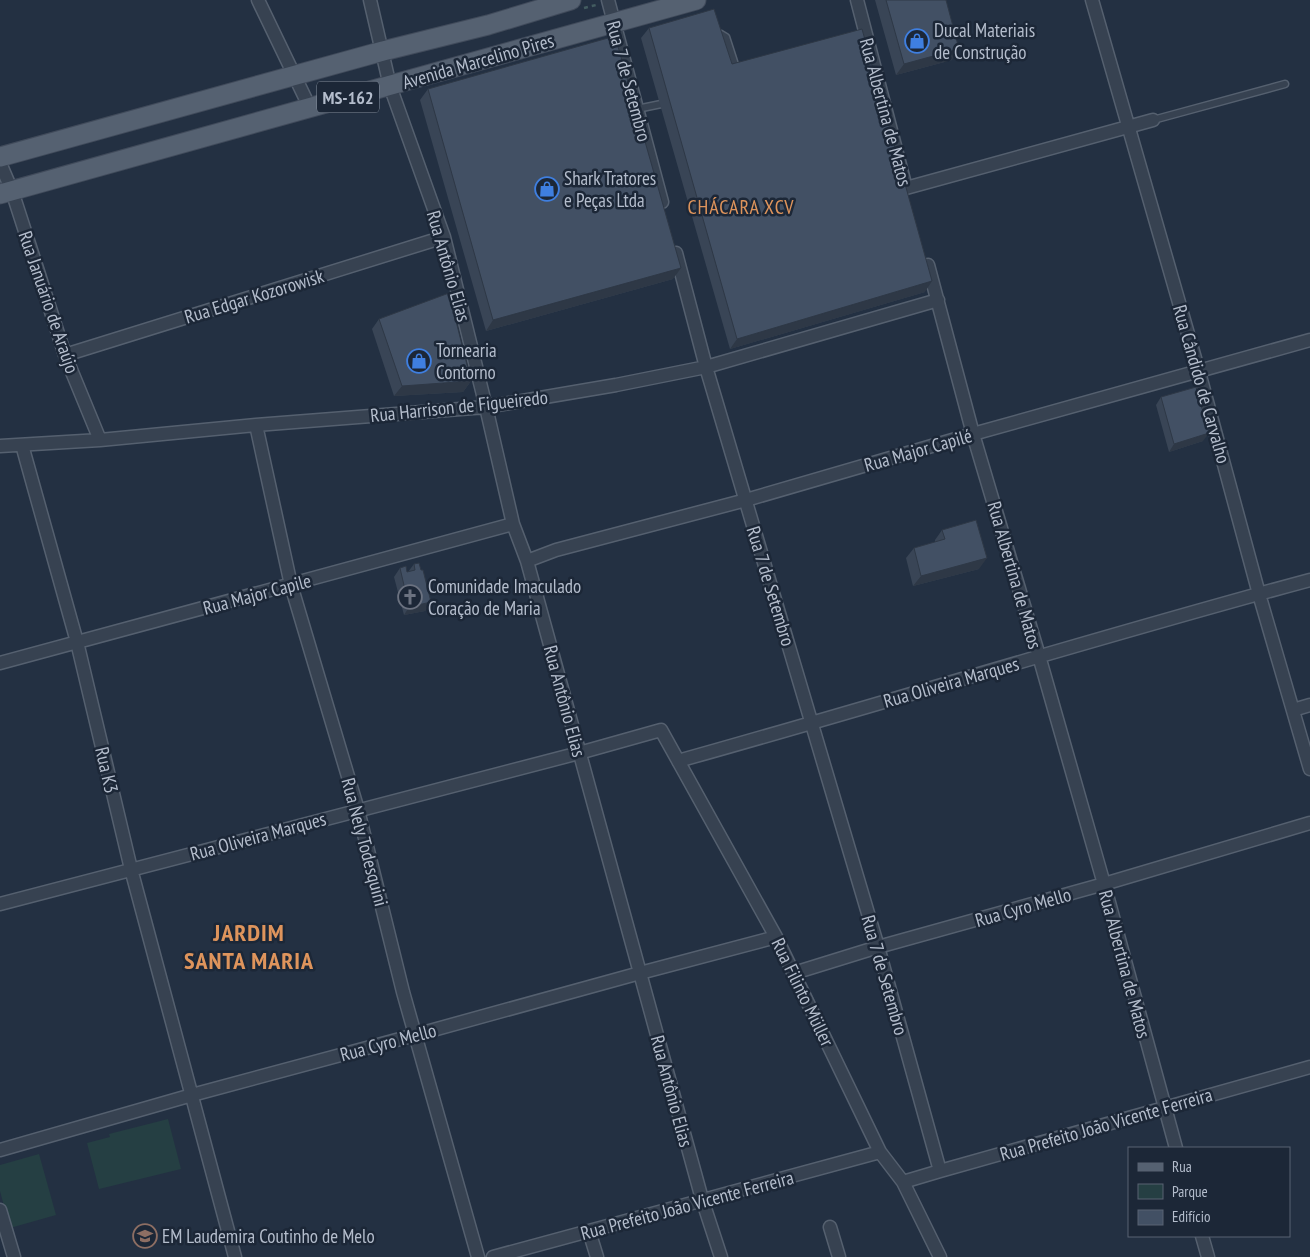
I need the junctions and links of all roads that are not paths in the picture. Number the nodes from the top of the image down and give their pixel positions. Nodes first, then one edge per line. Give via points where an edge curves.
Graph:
1 (258, 0) edge
2 (370, 0) edge
3 (571, 0) edge
4 (608, 0) edge
5 (857, 0) edge
6 (1092, 0) edge
7 (685, 6) edge
8 (613, 23) junction
9 (708, 35) edge
10 (382, 51) junction
11 (739, 74) edge
12 (294, 76) junction
13 (1284, 84) dead end
14 (390, 86) junction
15 (675, 100) edge
16 (310, 108) junction
17 (637, 109) junction
18 (1154, 120) joint
19 (1128, 127) junction
20 (0, 157) edge
21 (0, 163) edge
22 (6, 192) edge
23 (665, 214) edge
24 (444, 237) junction
25 (673, 243) edge
26 (924, 254) edge
27 (938, 300) junction
28 (1310, 340) edge
29 (65, 355) junction
30 (706, 366) junction
31 (1200, 372) junction
32 (486, 407) junction
33 (256, 425) junction
34 (973, 434) junction
35 (100, 440) junction
36 (22, 444) junction
37 (0, 446) edge
38 (746, 500) junction
39 (513, 524) junction
40 (527, 560) junction
41 (1310, 580) edge
42 (291, 585) junction
43 (1259, 594) junction
44 (76, 642) junction
45 (1039, 656) junction
46 (0, 662) edge
47 (1310, 705) edge
48 (1293, 710) junction
49 (813, 723) junction
50 (661, 730) joint
51 (579, 753) junction
52 (678, 761) junction
53 (1310, 768) edge
54 (358, 810) junction
55 (1310, 824) edge
56 (131, 869) junction
57 (1104, 884) junction
58 (0, 904) edge
59 (776, 937) junction
60 (878, 947) junction
61 (640, 973) junction
62 (794, 973) junction
63 (415, 1035) junction
64 (1310, 1067) edge
65 (192, 1095) junction
66 (1165, 1108) junction
67 (1176, 1147) edge
68 (0, 1150) edge
69 (880, 1152) junction
70 (940, 1171) junction
71 (903, 1182) junction
72 (702, 1200) junction
73 (0, 1210) edge
74 (830, 1228) dead end
75 (590, 1231) junction
76 (1202, 1237) edge
77 (14, 1257) edge
78 (235, 1257) edge
79 (478, 1257) edge
80 (493, 1257) edge
81 (597, 1257) edge
82 (721, 1257) edge
83 (839, 1257) edge
84 (940, 1257) edge
85 (1208, 1257) edge

1 - 12 street
2 - 10 street, Rua Antônio Elias
3 - 10 main road, Avenida Marcelino Pires / MS-162 via 488,25
4 - 8 street, Rua 7 de Setembro
5 - 19 street, Rua Albertina de Matos via 907,193
6 - 19 street, Rua Cândido de Carvalho
7 - 8 main road, Avenida Marcelino Pires / MS-162
8 - 14 main road, Avenida Marcelino Pires / MS-162
8 - 17 street, Rua 7 de Setembro
9 - 11 lane via 715,33 726,37
10 - 12 main road, Avenida Marcelino Pires / MS-162
10 - 14 street, Rua Antônio Elias
12 - 16 street
12 - 20 main road, Avenida Marcelino Pires / MS-162
13 - 18 lane
14 - 16 main road, Avenida Marcelino Pires / MS-162
14 - 24 street, Rua Antônio Elias
15 - 17 lane
16 - 22 main road, Avenida Marcelino Pires / MS-162
17 - 23 street, Rua 7 de Setembro
18 - 19 street
19 - 31 street, Rua Cândido de Carvalho
21 - 22 street, Rua Januário de Araújo
22 - 29 street, Rua Januário de Araújo
24 - 29 street, Rua Edgar Kozorowisk
24 - 32 street, Rua Antônio Elias
25 - 30 street, Rua 7 de Setembro
26 - 27 street, Rua Albertina de Matos
27 - 30 street, Rua Harrison de Figueiredo
27 - 34 street, Rua Albertina de Matos
28 - 31 street, Rua Major Capilé
29 - 35 street, Rua Januário de Araújo
30 - 32 street, Rua Harrison de Figueiredo
30 - 38 street, Rua 7 de Setembro
31 - 34 street, Rua Major Capilé
31 - 43 street, Rua Cândido de Carvalho
32 - 33 street, Rua Harrison de Figueiredo
32 - 39 street, Rua Antônio Elias
33 - 35 street, Rua Harrison de Figueiredo
33 - 42 street, Rua Nely Todesquini
34 - 38 street, Rua Major Capilé
34 - 45 street, Rua Albertina de Matos
35 - 36 street, Rua Harrison de Figueiredo
36 - 37 street, Rua Harrison de Figueiredo
36 - 44 street, Rua K3
38 - 40 street, Rua Major Capilé
38 - 49 street, Rua 7 de Setembro
39 - 40 street, Rua Antônio Elias
39 - 42 street, Rua Major Capile
40 - 51 street, Rua Antônio Elias
41 - 43 street, Rua Oliveira Marques
42 - 44 street, Rua Major Capile
42 - 54 street, Rua Nely Todesquini
43 - 45 street, Rua Oliveira Marques
43 - 48 street, Rua Cândido de Carvalho
44 - 46 street, Rua Major Capile
44 - 56 street, Rua K3
45 - 49 street, Rua Oliveira Marques
45 - 57 street, Rua Albertina de Matos
47 - 48 street
48 - 53 street, Rua Cândido de Carvalho
49 - 52 street, Rua Oliveira Marques
49 - 60 street, Rua 7 de Setembro
50 - 51 street, Rua Oliveira Marques
50 - 52 street, Rua Filinto Müller
51 - 54 street, Rua Oliveira Marques
51 - 61 street, Rua Antônio Elias
52 - 59 street, Rua Filinto Müller
54 - 56 street, Rua Oliveira Marques
54 - 63 street, Rua Nely Todesquini
55 - 57 street, Rua Cyro Mello
56 - 58 street, Rua Oliveira Marques
56 - 65 street, Rua K3
57 - 60 street, Rua Cyro Mello
57 - 66 street, Rua Albertina de Matos
59 - 61 street, Rua Cyro Mello
59 - 62 street, Rua Filinto Müller
60 - 62 street, Rua Cyro Mello
60 - 70 street, Rua 7 de Setembro
61 - 63 street, Rua Cyro Mello
61 - 72 street, Rua Antônio Elias
62 - 69 street, Rua Filinto Müller
63 - 65 street, Rua Cyro Mello
63 - 79 street, Rua Nely Todesquini
64 - 66 street, Rua Prefeito João Vicente Ferreira
65 - 68 street, Rua Cyro Mello
65 - 78 street, Rua K3
66 - 67 street, Rua Albertina de Matos
66 - 70 street, Rua Prefeito João Vicente Ferreira
69 - 71 street, Rua Filinto Müller
69 - 72 street, Rua Prefeito João Vicente Ferreira
70 - 71 street, Rua Prefeito João Vicente Ferreira
71 - 84 street, Rua Filinto Müller
72 - 75 street, Rua Prefeito João Vicente Ferreira
72 - 82 street, Rua Antônio Elias
73 - 77 street
74 - 83 street
75 - 80 street, Rua Prefeito João Vicente Ferreira
75 - 81 street
76 - 85 street

